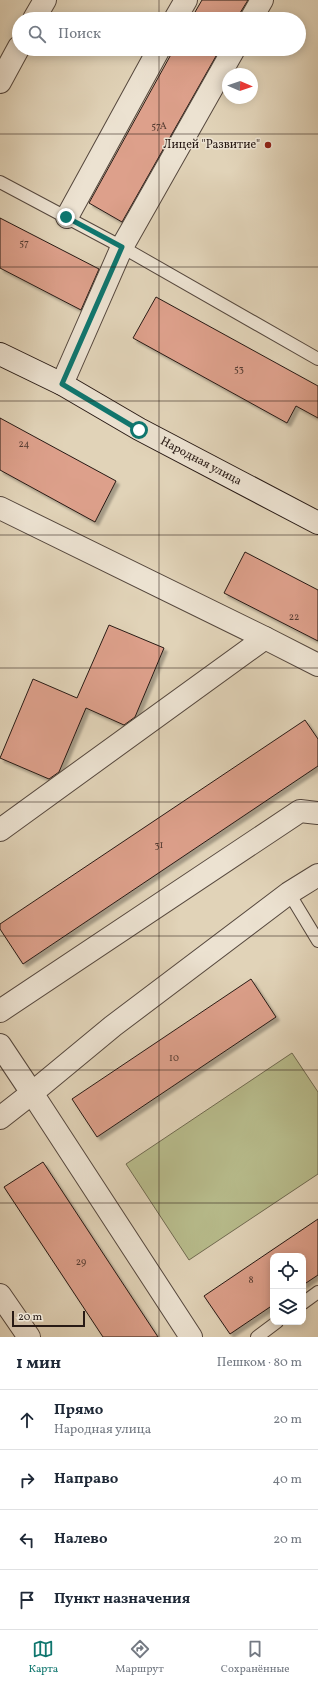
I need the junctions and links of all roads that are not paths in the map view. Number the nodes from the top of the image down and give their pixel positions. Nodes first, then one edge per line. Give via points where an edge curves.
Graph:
1 (45, 0) edge
2 (186, 0) edge
3 (262, 0) edge
4 (38, 12) edge
5 (179, 12) edge
6 (255, 12) edge
7 (14, 56) edge
8 (155, 56) edge
9 (230, 56) edge
10 (0, 82) edge
11 (0, 182) edge
12 (66, 217) junction
13 (122, 247) junction
14 (0, 354) edge
15 (318, 359) edge
16 (62, 384) junction
17 (0, 508) edge
18 (318, 523) edge
19 (265, 638) junction
20 (318, 665) edge
21 (318, 812) edge
22 (0, 830) edge
23 (318, 875) edge
24 (289, 893) junction
25 (318, 941) edge
26 (0, 1011) edge
27 (0, 1045) edge
28 (32, 1093) junction
29 (0, 1118) edge
30 (318, 1292) edge
31 (0, 1295) edge
32 (306, 1301) edge
33 (273, 1325) edge
34 (29, 1337) edge
35 (191, 1337) edge
36 (257, 1337) edge

1 - 4 street
2 - 5 street
3 - 6 street
7 - 10 street
8 - 12 street
9 - 13 street
11 - 12 lane
12 - 13 lane
13 - 15 lane
13 - 16 street
14 - 16 street, Народная улица
16 - 18 street, Народная улица via 139,430
17 - 19 street
19 - 20 street
19 - 22 street
21 - 26 street via 300,811
23 - 24 street
24 - 25 lane
24 - 28 street via 113,1026
27 - 28 street
28 - 29 street
28 - 35 street
30 - 32 lane
31 - 34 street
33 - 36 lane

